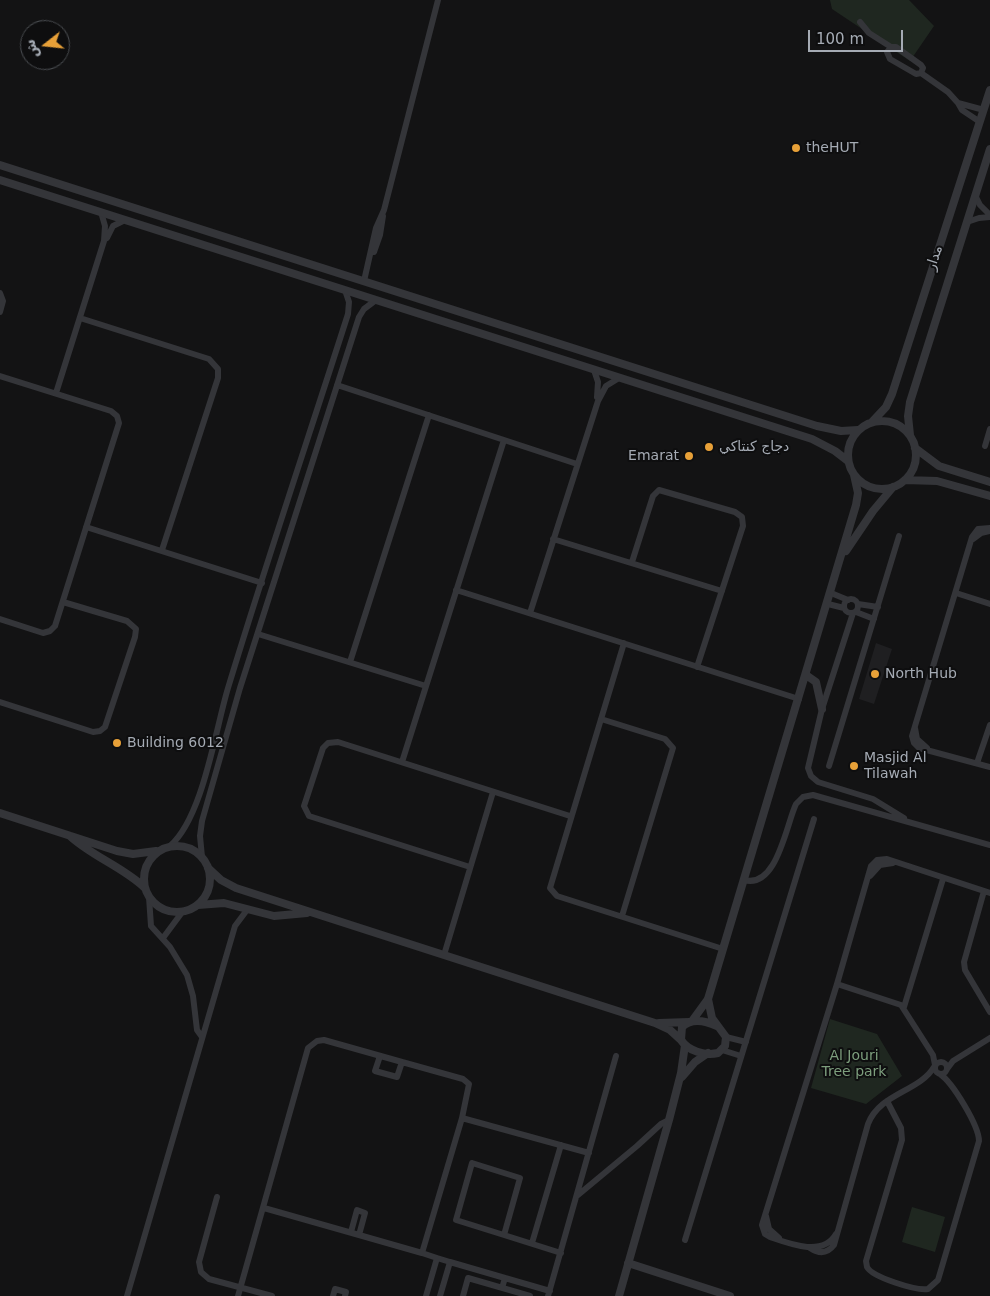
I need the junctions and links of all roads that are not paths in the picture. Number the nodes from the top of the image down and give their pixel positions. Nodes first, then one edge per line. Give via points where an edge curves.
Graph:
1 (438, 0) edge
2 (860, 22) dead end
3 (892, 47) junction
4 (921, 73) junction
5 (990, 90) edge
6 (958, 103) junction
7 (984, 110) junction
8 (980, 122) junction
9 (990, 149) edge
10 (0, 164) edge
11 (0, 180) edge
12 (975, 196) junction
13 (102, 212) junction
14 (990, 216) edge
15 (125, 220) junction
16 (967, 222) junction
17 (104, 240) junction
18 (364, 281) junction
19 (345, 290) junction
20 (0, 293) edge
21 (376, 300) junction
22 (0, 312) edge
23 (80, 318) junction
24 (594, 370) junction
25 (0, 376) edge
26 (619, 378) junction
27 (337, 385) junction
28 (56, 393) junction
29 (598, 401) junction
30 (428, 415) junction
31 (872, 422) junction
32 (990, 429) edge
33 (858, 430) junction
34 (910, 435) junction
35 (504, 440) junction
36 (985, 446) dead end
37 (915, 448) junction
38 (848, 461) junction
39 (577, 464) junction
40 (854, 475) junction
41 (905, 480) junction
42 (990, 482) edge
43 (894, 487) junction
44 (990, 496) edge
45 (86, 526) junction
46 (990, 529) edge
47 (899, 536) dead end
48 (553, 538) junction
49 (162, 550) junction
50 (632, 562) junction
51 (262, 583) junction
52 (834, 583) junction
53 (456, 590) junction
54 (722, 591) junction
55 (831, 593) junction
56 (956, 593) junction
57 (848, 600) junction
58 (63, 602) junction
59 (828, 604) junction
60 (858, 604) junction
61 (990, 604) edge
62 (878, 607) junction
63 (844, 608) junction
64 (854, 612) junction
65 (530, 613) junction
66 (0, 619) edge
67 (874, 619) junction
68 (258, 634) junction
69 (624, 643) junction
70 (350, 662) junction
71 (697, 667) junction
72 (806, 675) junction
73 (426, 686) junction
74 (799, 699) junction
75 (0, 702) edge
76 (822, 709) junction
77 (601, 719) junction
78 (990, 725) edge
79 (402, 762) junction
80 (978, 763) junction
81 (829, 766) dead end
82 (990, 767) edge
83 (828, 785) junction
84 (493, 792) junction
85 (824, 796) junction
86 (868, 797) junction
87 (863, 808) junction
88 (0, 813) edge
89 (570, 816) junction
90 (814, 819) dead end
91 (905, 819) junction
92 (68, 835) junction
93 (990, 845) edge
94 (170, 846) junction
95 (157, 851) junction
96 (202, 857) junction
97 (208, 868) junction
98 (470, 868) junction
99 (943, 879) junction
100 (744, 880) junction
101 (145, 888) junction
102 (987, 892) edge
103 (149, 897) junction
104 (196, 906) junction
105 (247, 910) junction
106 (183, 911) junction
107 (308, 913) junction
108 (622, 916) junction
109 (164, 938) junction
110 (723, 949) junction
111 (444, 954) junction
112 (837, 984) junction
113 (708, 999) junction
114 (904, 1007) junction
115 (990, 1012) edge
116 (691, 1021) junction
117 (655, 1023) junction
118 (717, 1026) junction
119 (202, 1037) junction
120 (726, 1037) junction
121 (989, 1040) edge
122 (683, 1042) junction
123 (746, 1042) junction
124 (722, 1050) junction
125 (708, 1054) junction
126 (380, 1056) junction
127 (616, 1056) dead end
128 (741, 1056) junction
129 (953, 1061) junction
130 (402, 1062) junction
131 (938, 1064) junction
132 (943, 1072) junction
133 (928, 1076) junction
134 (680, 1080) junction
135 (887, 1101) junction
136 (462, 1118) junction
137 (669, 1120) junction
138 (561, 1146) junction
139 (588, 1153) junction
140 (577, 1196) junction
141 (218, 1197) dead end
142 (264, 1208) junction
143 (351, 1232) junction
144 (360, 1235) junction
145 (504, 1235) junction
146 (685, 1240) dead end
147 (532, 1243) junction
148 (561, 1252) junction
149 (422, 1253) junction
150 (437, 1258) junction
151 (450, 1262) junction
152 (628, 1263) junction
153 (434, 1269) junction
154 (447, 1273) junction
155 (505, 1278) junction
156 (241, 1287) junction
157 (502, 1288) junction
158 (549, 1294) edge
159 (127, 1296) edge
160 (238, 1296) edge
161 (272, 1296) edge
162 (333, 1296) edge
163 (345, 1296) edge
164 (426, 1296) edge
165 (440, 1296) edge
166 (463, 1296) edge
167 (530, 1296) edge
168 (619, 1296) edge
169 (730, 1296) edge

1 - 18 street
2 - 3 street via 869,33
3 - 4 street via 921,65
3 - 4 street via 887,52 890,59 916,74
4 - 6 street
5 - 7 street, مدار
6 - 7 street
6 - 8 street via 962,110
7 - 8 street, مدار
8 - 31 street, مدار via 892,394 886,407
9 - 12 street, مدار
10 - 18 street
11 - 13 street
12 - 14 street
12 - 16 street, مدار
13 - 15 street
13 - 17 street
14 - 16 street
15 - 17 street via 113,226
15 - 19 street
16 - 34 street, مدار via 910,402
17 - 23 street
18 - 33 street via 816,426 841,431
19 - 21 street
19 - 51 street via 348,314
20 - 22 street via 3,302
21 - 24 street
21 - 27 street via 361,313
23 - 28 street
23 - 49 street via 209,359 218,369 218,378
24 - 26 street
24 - 29 street
25 - 28 street
26 - 29 street via 605,388
26 - 38 street via 812,440
27 - 30 street
27 - 68 street
28 - 45 street via 111,411 119,420
29 - 39 street
30 - 35 street
30 - 70 street
31 - 33 street
31 - 34 street via 893,422
32 - 36 street
33 - 38 street via 849,444
34 - 37 street
35 - 39 street
35 - 53 street
37 - 41 street via 915,463
37 - 42 street via 939,466
38 - 40 street
39 - 48 street
40 - 43 street via 872,488
40 - 52 street via 856,505
41 - 43 street
41 - 44 street via 937,480
43 - 52 street via 852,539
45 - 49 street
45 - 58 street
46 - 56 street via 978,529 971,542
47 - 62 street
48 - 50 street
48 - 65 street
49 - 51 street
50 - 54 street
50 - 54 street via 656,491 665,490 735,512 744,523
51 - 94 street via 192,816
52 - 55 street
53 - 65 street
53 - 73 street
54 - 71 street
55 - 57 street
55 - 59 street
56 - 61 street
56 - 80 street via 912,736 919,748
57 - 60 street via 854,599
57 - 63 street
58 - 66 street via 55,626 47,632
58 - 75 street via 127,621 136,629 105,727 93,732
59 - 63 street
59 - 72 street
60 - 62 street
60 - 64 street
62 - 67 street
63 - 64 street via 848,613
64 - 67 street
64 - 76 street
65 - 69 street
67 - 81 street
68 - 70 street
68 - 96 street via 202,821
69 - 71 street
69 - 77 street
70 - 73 street
71 - 74 street
72 - 74 street
72 - 76 street via 816,682
73 - 79 street
74 - 100 street
76 - 83 street via 808,768 814,780
77 - 89 street
77 - 108 street via 665,739 673,748
78 - 80 street
79 - 84 street
79 - 98 street via 338,742 328,743 321,751 305,804 306,812 312,817
80 - 82 street
83 - 85 street
83 - 86 street
84 - 89 street
84 - 98 street
85 - 87 street
85 - 100 street via 813,794 799,800 772,867 752,882
86 - 87 street
86 - 91 street
87 - 91 street
88 - 92 street
89 - 108 street via 550,882 551,891
90 - 123 street
91 - 93 street
92 - 95 street via 125,853
92 - 101 street
94 - 95 street
94 - 96 street via 184,846
95 - 101 street via 145,868
96 - 97 street
97 - 104 street via 208,889
97 - 107 street via 236,888
98 - 111 street
99 - 102 street
99 - 112 street via 894,862 880,865 870,876
99 - 114 street
100 - 110 street
101 - 103 street
102 - 115 street via 964,962 965,970
103 - 106 street via 168,911
103 - 109 street via 152,926
104 - 105 street via 218,903
104 - 106 street
105 - 107 street via 274,916
105 - 119 street via 235,926
106 - 109 street
107 - 111 street
108 - 110 street
109 - 119 street via 187,976 197,1030
110 - 113 street
111 - 117 street
112 - 114 street
112 - 135 street via 766,1214 769,1229 779,1239 819,1253 834,1245 870,1118
113 - 116 street
113 - 118 street via 710,1013
114 - 131 street
116 - 117 street
116 - 118 street
116 - 122 street via 682,1027
117 - 122 street
118 - 120 street
119 - 159 street
120 - 123 street
120 - 124 street
121 - 129 street
122 - 125 street
122 - 134 street
123 - 128 street
124 - 125 street
124 - 128 street
125 - 134 street via 689,1068
126 - 130 street
126 - 130 street via 375,1070 397,1077
126 - 142 street via 324,1040 308,1048
127 - 139 street
128 - 146 street
129 - 131 street
129 - 132 street
130 - 136 street via 466,1081 469,1091
131 - 132 street
131 - 132 street via 935,1071
131 - 133 street
132 - 133 street
132 - 135 street via 977,1129 979,1141 938,1280 928,1289 916,1289 875,1275 867,1267 866,1261 902,1140 901,1128
133 - 135 street
134 - 137 street
136 - 138 street
136 - 149 street
137 - 140 street
137 - 152 street
138 - 139 street
138 - 147 street
139 - 140 street
140 - 148 street
141 - 156 street via 199,1269 209,1279
142 - 143 street
142 - 156 street
143 - 144 street
143 - 144 street via 356,1210 365,1213
144 - 149 street
145 - 145 street via 456,1220 472,1163 520,1178
145 - 147 street
147 - 148 street
148 - 158 street
149 - 150 street
150 - 151 street
150 - 153 street
151 - 154 street
151 - 155 street
152 - 168 street
152 - 169 street
153 - 154 street
153 - 164 street
154 - 165 street
155 - 157 street
155 - 158 street
156 - 160 street
156 - 161 street
157 - 166 street via 468,1278
157 - 167 street
162 - 163 street via 335,1289 346,1292

